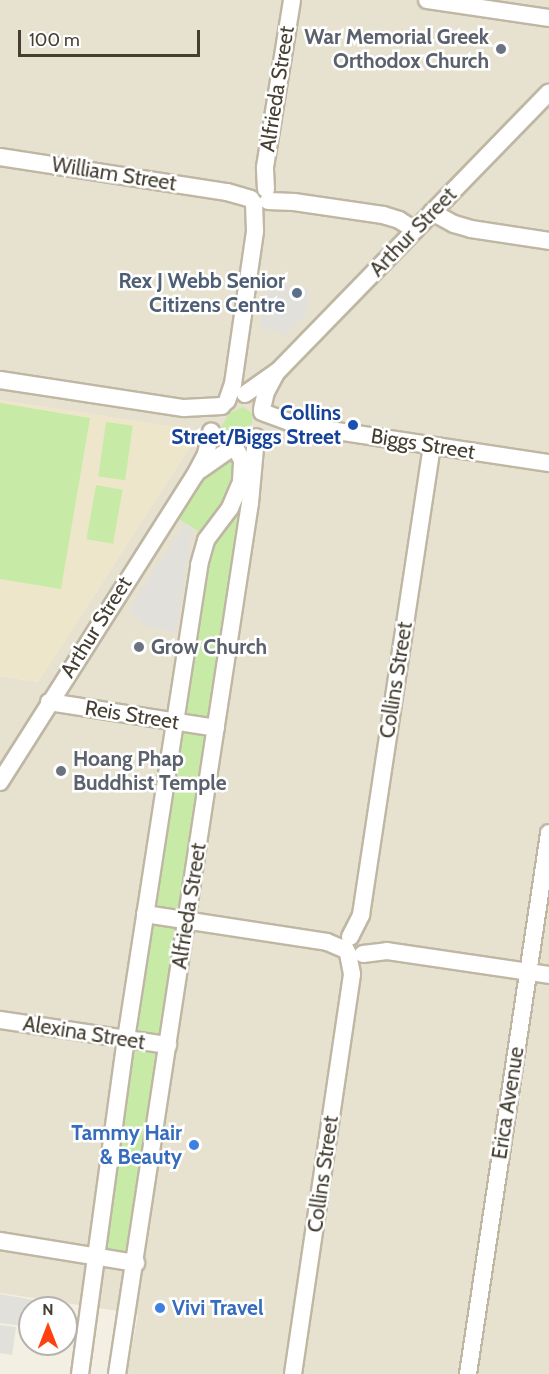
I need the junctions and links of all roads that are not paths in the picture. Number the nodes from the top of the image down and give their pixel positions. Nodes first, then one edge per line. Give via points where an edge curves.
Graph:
1 (427, 0) edge
2 (290, 4) edge
3 (549, 18) edge
4 (549, 92) edge
5 (0, 157) edge
6 (260, 196) junction
7 (432, 212) junction
8 (415, 230) junction
9 (549, 241) edge
10 (235, 368) junction
11 (277, 372) junction
12 (0, 380) edge
13 (244, 394) junction
14 (225, 403) junction
15 (184, 408) junction
16 (262, 410) junction
17 (297, 425) junction
18 (211, 430) junction
19 (258, 434) junction
20 (432, 446) junction
21 (232, 450) junction
22 (549, 463) edge
23 (195, 475) junction
24 (49, 702) junction
25 (174, 721) junction
26 (216, 728) junction
27 (0, 782) edge
28 (549, 833) edge
29 (145, 914) junction
30 (188, 921) junction
31 (356, 946) junction
32 (528, 972) junction
33 (549, 975) edge
34 (0, 1020) edge
35 (126, 1039) junction
36 (168, 1045) junction
37 (0, 1241) edge
38 (95, 1257) junction
39 (136, 1263) junction
40 (80, 1374) edge
41 (117, 1374) edge
42 (293, 1374) edge
43 (468, 1374) edge

1 - 3 street
2 - 6 street, Alfrieda Street
4 - 7 street, Arthur Street
5 - 6 street, William Street
6 - 8 street, William Street via 383,215
6 - 10 street, Alfrieda Street
7 - 8 street, Arthur Street
7 - 9 street via 454,225
8 - 11 street, Arthur Street
10 - 13 street, Alfrieda Street
10 - 14 street, Alfrieda Street
11 - 13 street, Arthur Street
11 - 16 street, Arthur Street
12 - 15 street
13 - 14 street
13 - 16 street
14 - 15 street
14 - 18 street via 214,416
15 - 18 street
16 - 17 street, Biggs Street
16 - 19 street
17 - 19 street, Biggs Street
17 - 20 street, Biggs Street
18 - 21 street via 218,444
18 - 23 street, Arthur Street via 206,454
19 - 21 street via 248,445
19 - 26 street, Alfrieda Street
20 - 22 street, Biggs Street
20 - 31 street, Collins Street
21 - 23 street, Arthur Street
21 - 25 street, Alfrieda Street via 243,459 241,482 230,508 202,549
23 - 24 street, Arthur Street
24 - 25 street, Reis Street
24 - 27 street, Arthur Street
25 - 26 street, Reis Street
25 - 29 street, Alfrieda Street
26 - 30 street, Alfrieda Street
28 - 32 street, Erica Avenue
29 - 30 street
29 - 35 street, Alfrieda Street
30 - 31 street
30 - 36 street, Alfrieda Street
31 - 32 street
31 - 42 street, Collins Street
32 - 33 street
32 - 43 street, Erica Avenue
34 - 35 street, Alexina Street
35 - 36 street, Alexina Street
35 - 38 street, Alfrieda Street
36 - 39 street, Alfrieda Street
37 - 38 street
38 - 39 street
38 - 40 street, Alfrieda Street
39 - 41 street, Alfrieda Street

